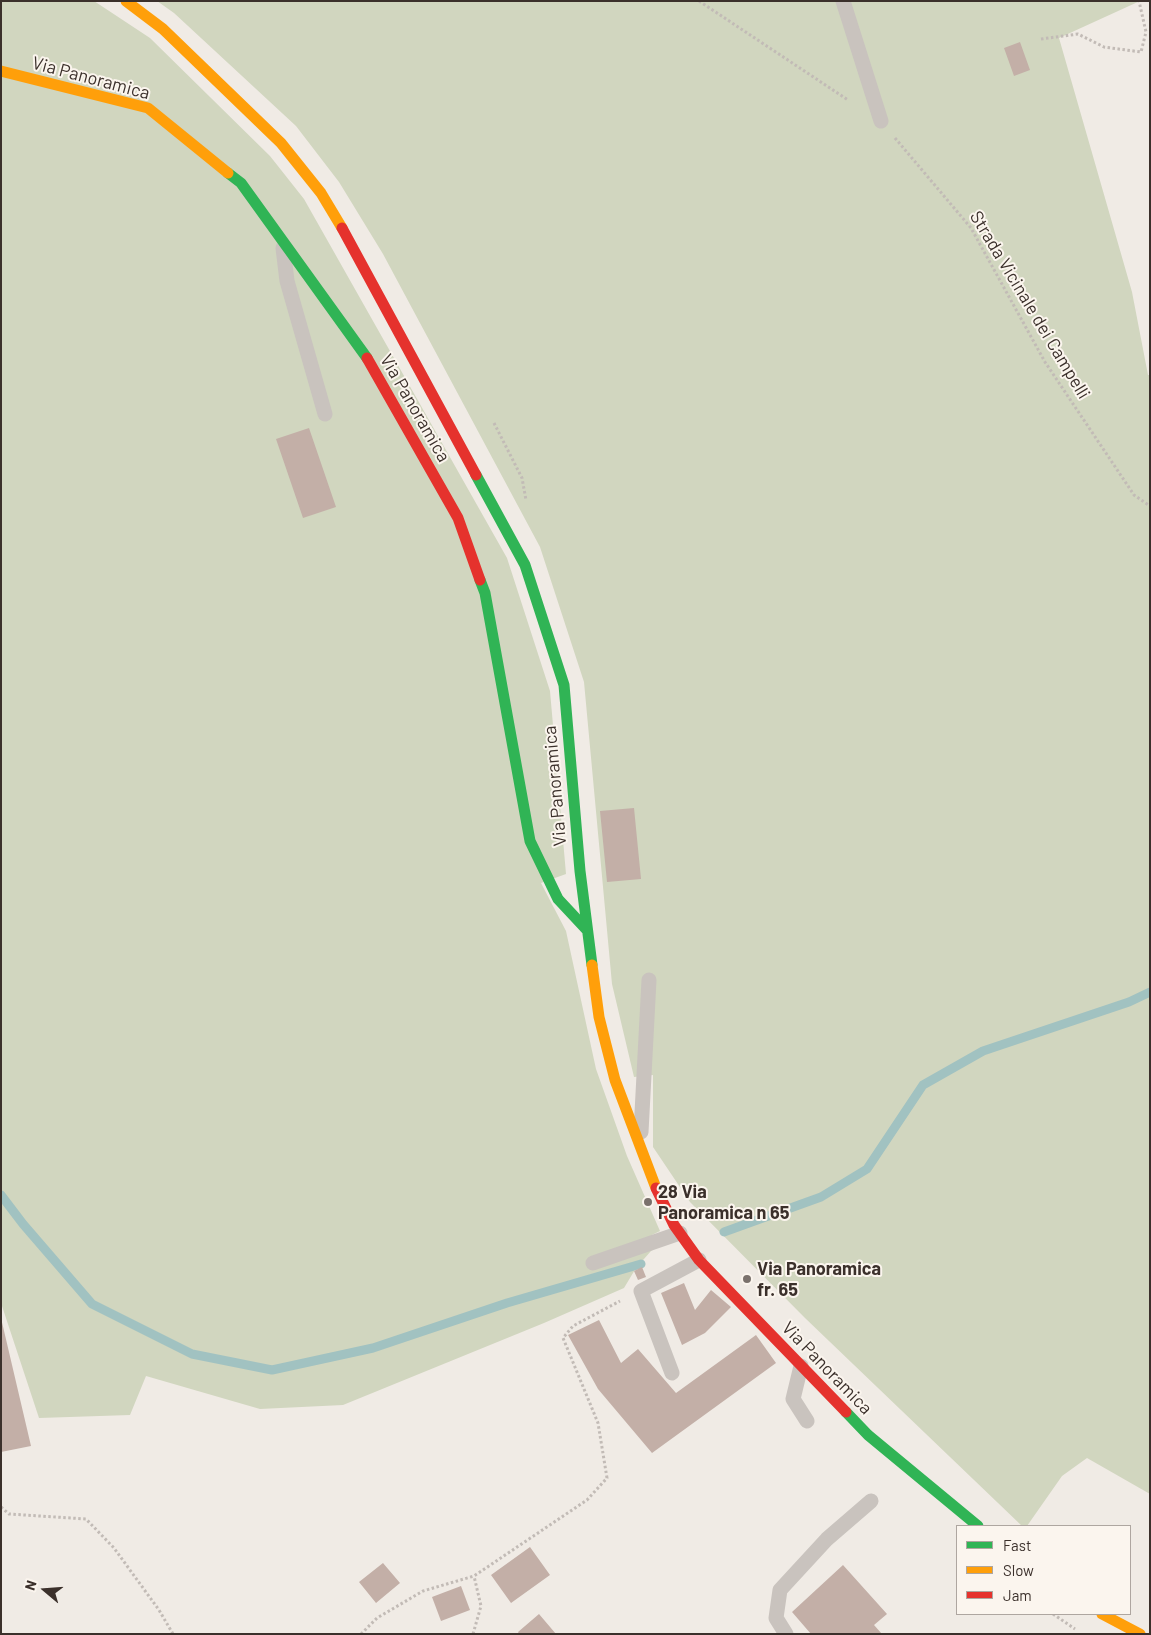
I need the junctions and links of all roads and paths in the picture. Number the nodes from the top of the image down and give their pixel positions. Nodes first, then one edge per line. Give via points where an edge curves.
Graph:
1 (126, 1) edge
2 (700, 1) edge
3 (708, 1) edge
4 (844, 1) edge
5 (1139, 1) edge
6 (710, 8) junction
7 (1041, 39) dead end
8 (1, 72) edge
9 (881, 121) junction
10 (282, 241) junction
11 (325, 414) dead end
12 (1150, 506) edge
13 (586, 929) junction
14 (649, 980) dead end
15 (640, 1146) junction
16 (680, 1233) junction
17 (699, 1260) junction
18 (593, 1263) dead end
19 (641, 1291) junction
20 (801, 1366) junction
21 (672, 1373) dead end
22 (807, 1421) dead end
23 (871, 1502) dead end
24 (1, 1507) edge
25 (977, 1525) edge
26 (474, 1576) junction
27 (1055, 1615) edge
28 (1104, 1615) edge
29 (173, 1634) edge
30 (361, 1634) edge
31 (473, 1634) edge
32 (786, 1634) edge
33 (1082, 1634) edge
34 (1140, 1634) edge

1 - 13 street, Via Panoramica via 163,29 281,143 321,193 363,264 525,565 564,685
2 - 6 path, Strada Vicinale dei Campelli
3 - 6 path
4 - 9 lane
5 - 7 path via 1146,32 1141,52 1104,47 1078,34
6 - 9 path, Strada Vicinale dei Campelli
8 - 10 street, Via Panoramica via 148,108 241,183
9 - 12 path, Strada Vicinale dei Campelli via 971,228 1045,362 1134,495
10 - 11 lane via 287,281
10 - 13 street, Via Panoramica via 361,348 458,518 485,593 530,841 558,899
13 - 15 street, Via Panoramica via 599,1017 615,1080
14 - 15 lane
15 - 16 street, Via Panoramica via 651,1176
16 - 17 street, Via Panoramica
16 - 18 lane
17 - 19 lane
17 - 20 street, Via Panoramica
19 - 21 lane
19 - 26 path via 573,1326 563,1338 598,1423 606,1478 587,1500
20 - 22 lane via 793,1399
20 - 25 street, Via Panoramica via 868,1435
23 - 32 lane via 827,1539 780,1590 776,1618
24 - 29 path via 9,1514 86,1519 114,1548 160,1610
26 - 30 path via 423,1591 377,1618
26 - 31 path via 481,1606
27 - 33 path
28 - 34 street

